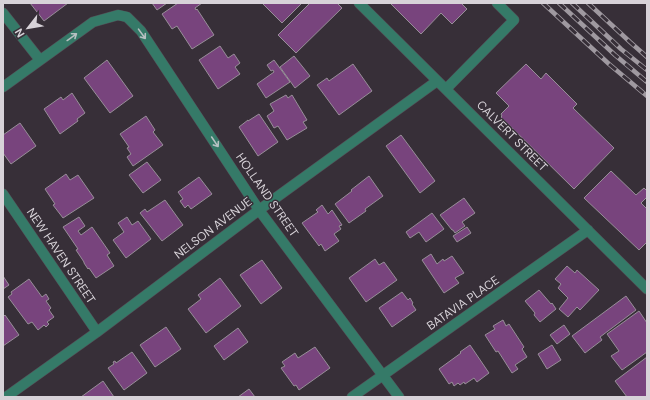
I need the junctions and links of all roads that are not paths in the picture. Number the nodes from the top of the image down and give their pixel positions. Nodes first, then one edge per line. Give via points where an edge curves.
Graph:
1 (359, 3) edge
2 (497, 3) edge
3 (3, 13) edge
4 (40, 60) junction
5 (437, 81) junction
6 (3, 87) edge
7 (446, 89) junction
8 (3, 194) edge
9 (259, 210) junction
10 (588, 230) junction
11 (647, 289) edge
12 (97, 332) junction
13 (383, 375) junction
14 (6, 397) edge
15 (352, 397) edge
16 (399, 397) edge

1 - 5 street, CALVERT STREET
2 - 7 street via 514,20
3 - 4 street
4 - 6 street
4 -> 9 street, HOLLAND STREET via 93,22 118,15 127,17 141,31
5 - 7 street, CALVERT STREET
5 - 9 street, NELSON AVENUE
7 - 10 street, CALVERT STREET
8 - 12 street, NEW HAVEN STREET
9 - 12 street, NELSON AVENUE
9 - 13 street, HOLLAND STREET
10 - 11 street, CALVERT STREET
10 - 13 street, BATAVIA PLACE
12 - 14 street, NELSON AVENUE
13 - 15 street, BATAVIA PLACE
13 - 16 street, HOLLAND STREET

